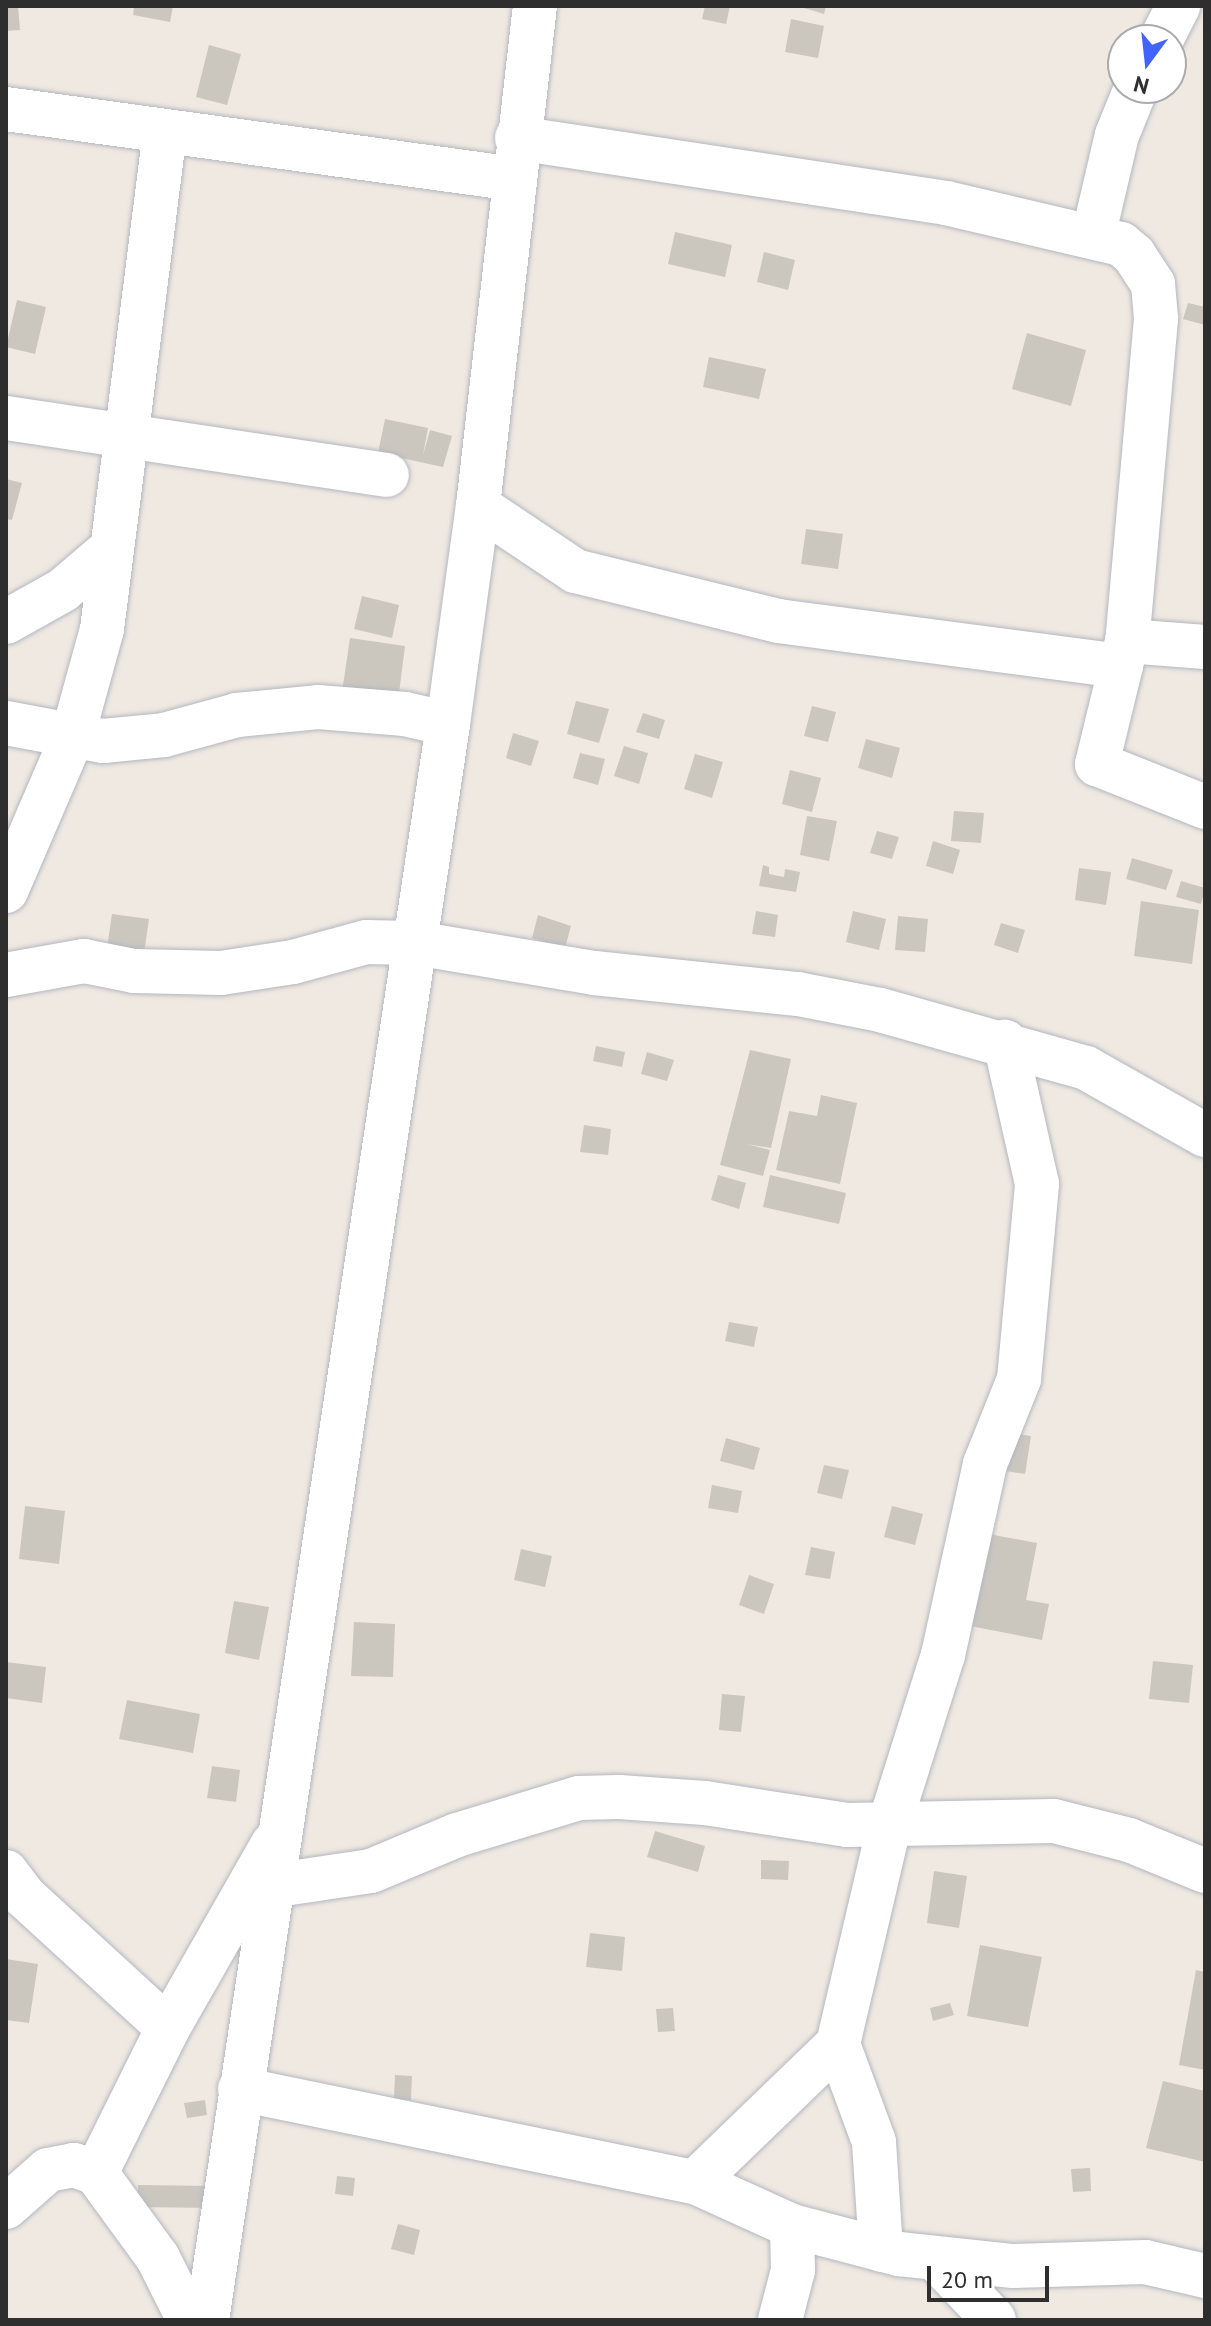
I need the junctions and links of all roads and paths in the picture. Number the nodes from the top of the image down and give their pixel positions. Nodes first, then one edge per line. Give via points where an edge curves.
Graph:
1 (535, 6) edge
2 (1178, 6) edge
3 (1169, 24) edge
4 (1130, 104) edge
5 (6, 109) edge
6 (165, 131) junction
7 (516, 158) junction
8 (1093, 237) junction
9 (6, 418) edge
10 (127, 434) junction
11 (387, 475) dead end
12 (478, 506) junction
13 (110, 550) junction
14 (6, 622) edge
15 (1124, 654) junction
16 (1203, 655) edge
17 (6, 723) edge
18 (448, 724) junction
19 (72, 738) junction
20 (1205, 807) edge
21 (6, 891) edge
22 (415, 943) junction
23 (6, 975) edge
24 (1005, 1042) junction
25 (1205, 1135) edge
26 (286, 1822) junction
27 (889, 1826) junction
28 (1205, 1871) edge
29 (6, 1872) edge
30 (277, 1885) junction
31 (168, 2028) junction
32 (838, 2044) junction
33 (240, 2089) junction
34 (96, 2173) junction
35 (695, 2182) junction
36 (6, 2207) edge
37 (792, 2226) junction
38 (881, 2250) junction
39 (936, 2259) junction
40 (1205, 2276) edge
41 (189, 2320) edge
42 (207, 2320) edge
43 (780, 2320) edge
44 (994, 2320) edge

1 - 7 street
2 - 3 street
4 - 8 street
5 - 6 street
6 - 7 street
6 - 10 street
7 - 8 street via 946,203
7 - 12 street
8 - 15 street via 1121,244 1134,255 1153,284 1156,301
9 - 10 street
10 - 11 street
10 - 13 street
12 - 15 street via 575,571 778,621
12 - 18 street
13 - 14 street via 63,590
13 - 19 street via 102,629
15 - 16 street
15 - 20 street via 1097,764
17 - 19 street
18 - 19 street via 405,714 318,707 237,715 134,740
18 - 22 street
19 - 21 street
22 - 23 street via 366,942 293,962 221,973 134,971 84,961
22 - 24 street via 608,975 798,994
22 - 26 street
24 - 25 street via 1086,1068
24 - 27 street via 1037,1184 1025,1345 1019,1379 985,1464 943,1655
26 - 30 street
26 - 31 street
27 - 28 street via 1054,1821 1129,1840
27 - 30 street via 847,1825 658,1798 579,1798 457,1835 371,1871
27 - 32 street
29 - 31 street via 24,1896
30 - 33 street
31 - 34 street
32 - 35 street
32 - 38 street via 874,2142
33 - 35 street
33 - 42 street
34 - 36 street via 74,2165 48,2170
34 - 41 street via 158,2258
35 - 37 street
37 - 38 street
37 - 43 street via 793,2270
38 - 39 street
39 - 40 street via 1013,2266 1145,2262
39 - 44 street

